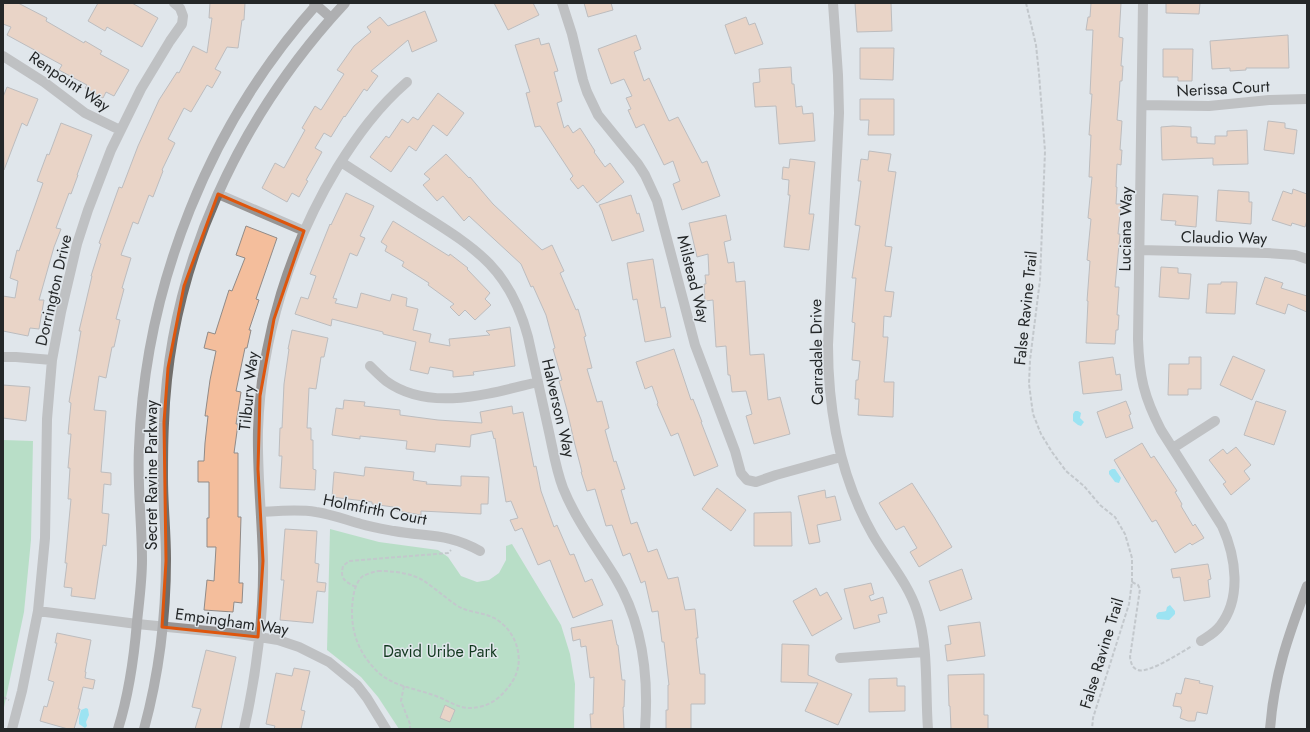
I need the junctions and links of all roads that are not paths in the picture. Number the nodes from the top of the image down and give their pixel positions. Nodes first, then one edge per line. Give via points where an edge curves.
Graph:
1 (174, 3) edge
2 (345, 3) edge
3 (562, 3) edge
4 (833, 3) edge
5 (1143, 3) edge
6 (316, 4) edge
7 (331, 18) junction
8 (3, 56) edge
9 (407, 82) dead end
10 (1307, 99) edge
11 (1142, 105) junction
12 (120, 130) junction
13 (341, 162) junction
14 (218, 194) junction
15 (304, 231) junction
16 (1139, 250) junction
17 (1307, 259) edge
18 (3, 357) edge
19 (52, 360) junction
20 (370, 366) dead end
21 (538, 382) junction
22 (1215, 421) dead end
23 (1173, 448) junction
24 (841, 457) junction
25 (261, 512) junction
26 (480, 551) dead end
27 (1307, 586) edge
28 (38, 611) junction
29 (137, 624) junction
30 (162, 627) junction
31 (258, 637) junction
32 (1200, 641) road end
33 (924, 652) junction
34 (840, 658) dead end
35 (12, 729) edge
36 (118, 729) edge
37 (144, 729) edge
38 (244, 729) edge
39 (386, 729) edge
40 (645, 729) edge
41 (928, 729) edge
42 (1270, 729) edge

1 - 12 street, Dorrington Drive via 180,8 182,24
2 - 7 main road, Secret Ravine Parkway
3 - 24 street, Milstead Way via 590,97 605,123 638,164 657,201 696,345 741,473 747,480 756,482
4 - 24 street, Carradale Drive via 839,113 828,370 833,423
5 - 11 street, Luciana Way
6 - 7 main road
6 - 29 main road, Secret Ravine Parkway via 277,53 225,134 188,214 166,282 147,365 140,422 142,562
7 - 14 main road, Secret Ravine Parkway via 292,65 268,100
8 - 12 street, Renpoint Way via 44,82 85,113
9 - 13 street, Tilbury Way via 369,120
10 - 11 street, Nerissa Court via 1209,106
11 - 16 street, Luciana Way
12 - 19 street, Dorrington Drive via 77,244
13 - 15 street, Tilbury Way via 321,195
13 - 21 street, Halverson Way via 470,245 490,264 508,286 519,308
14 - 15 street
14 - 30 main road, Secret Ravine Parkway via 184,286 168,368 164,422 166,561
15 - 25 street, Tilbury Way via 287,274 274,319 263,375 258,430
16 - 17 street, Claudio Way via 1267,253 1295,255
16 - 23 street, Luciana Way via 1138,339 1143,388 1154,416
18 - 19 street
19 - 28 street, Dorrington Drive via 46,454 45,538
20 - 21 street via 395,386 430,397 475,396
21 - 40 street, Halverson Way via 562,486 577,517 616,578 639,634 646,672
22 - 23 street
23 - 32 street, Luciana Way via 1222,526 1234,563 1233,597 1226,616 1220,627
24 - 33 street, Carradale Drive via 854,497 866,522 912,600 920,624
25 - 26 street, Holmfirth Court via 330,514 378,528 449,538
25 - 31 street, Tilbury Way via 263,586
27 - 42 main road via 1279,665
28 - 29 street, Empingham Way
28 - 35 street, Dorrington Drive
29 - 30 street, Empingham Way
29 - 36 main road, Secret Ravine Parkway via 128,689
30 - 31 street, Empingham Way
30 - 37 main road, Secret Ravine Parkway
31 - 38 street, Tilbury Way
31 - 39 street, Empingham Way via 299,647 329,662 357,686
33 - 34 street
33 - 41 street, Carradale Drive

